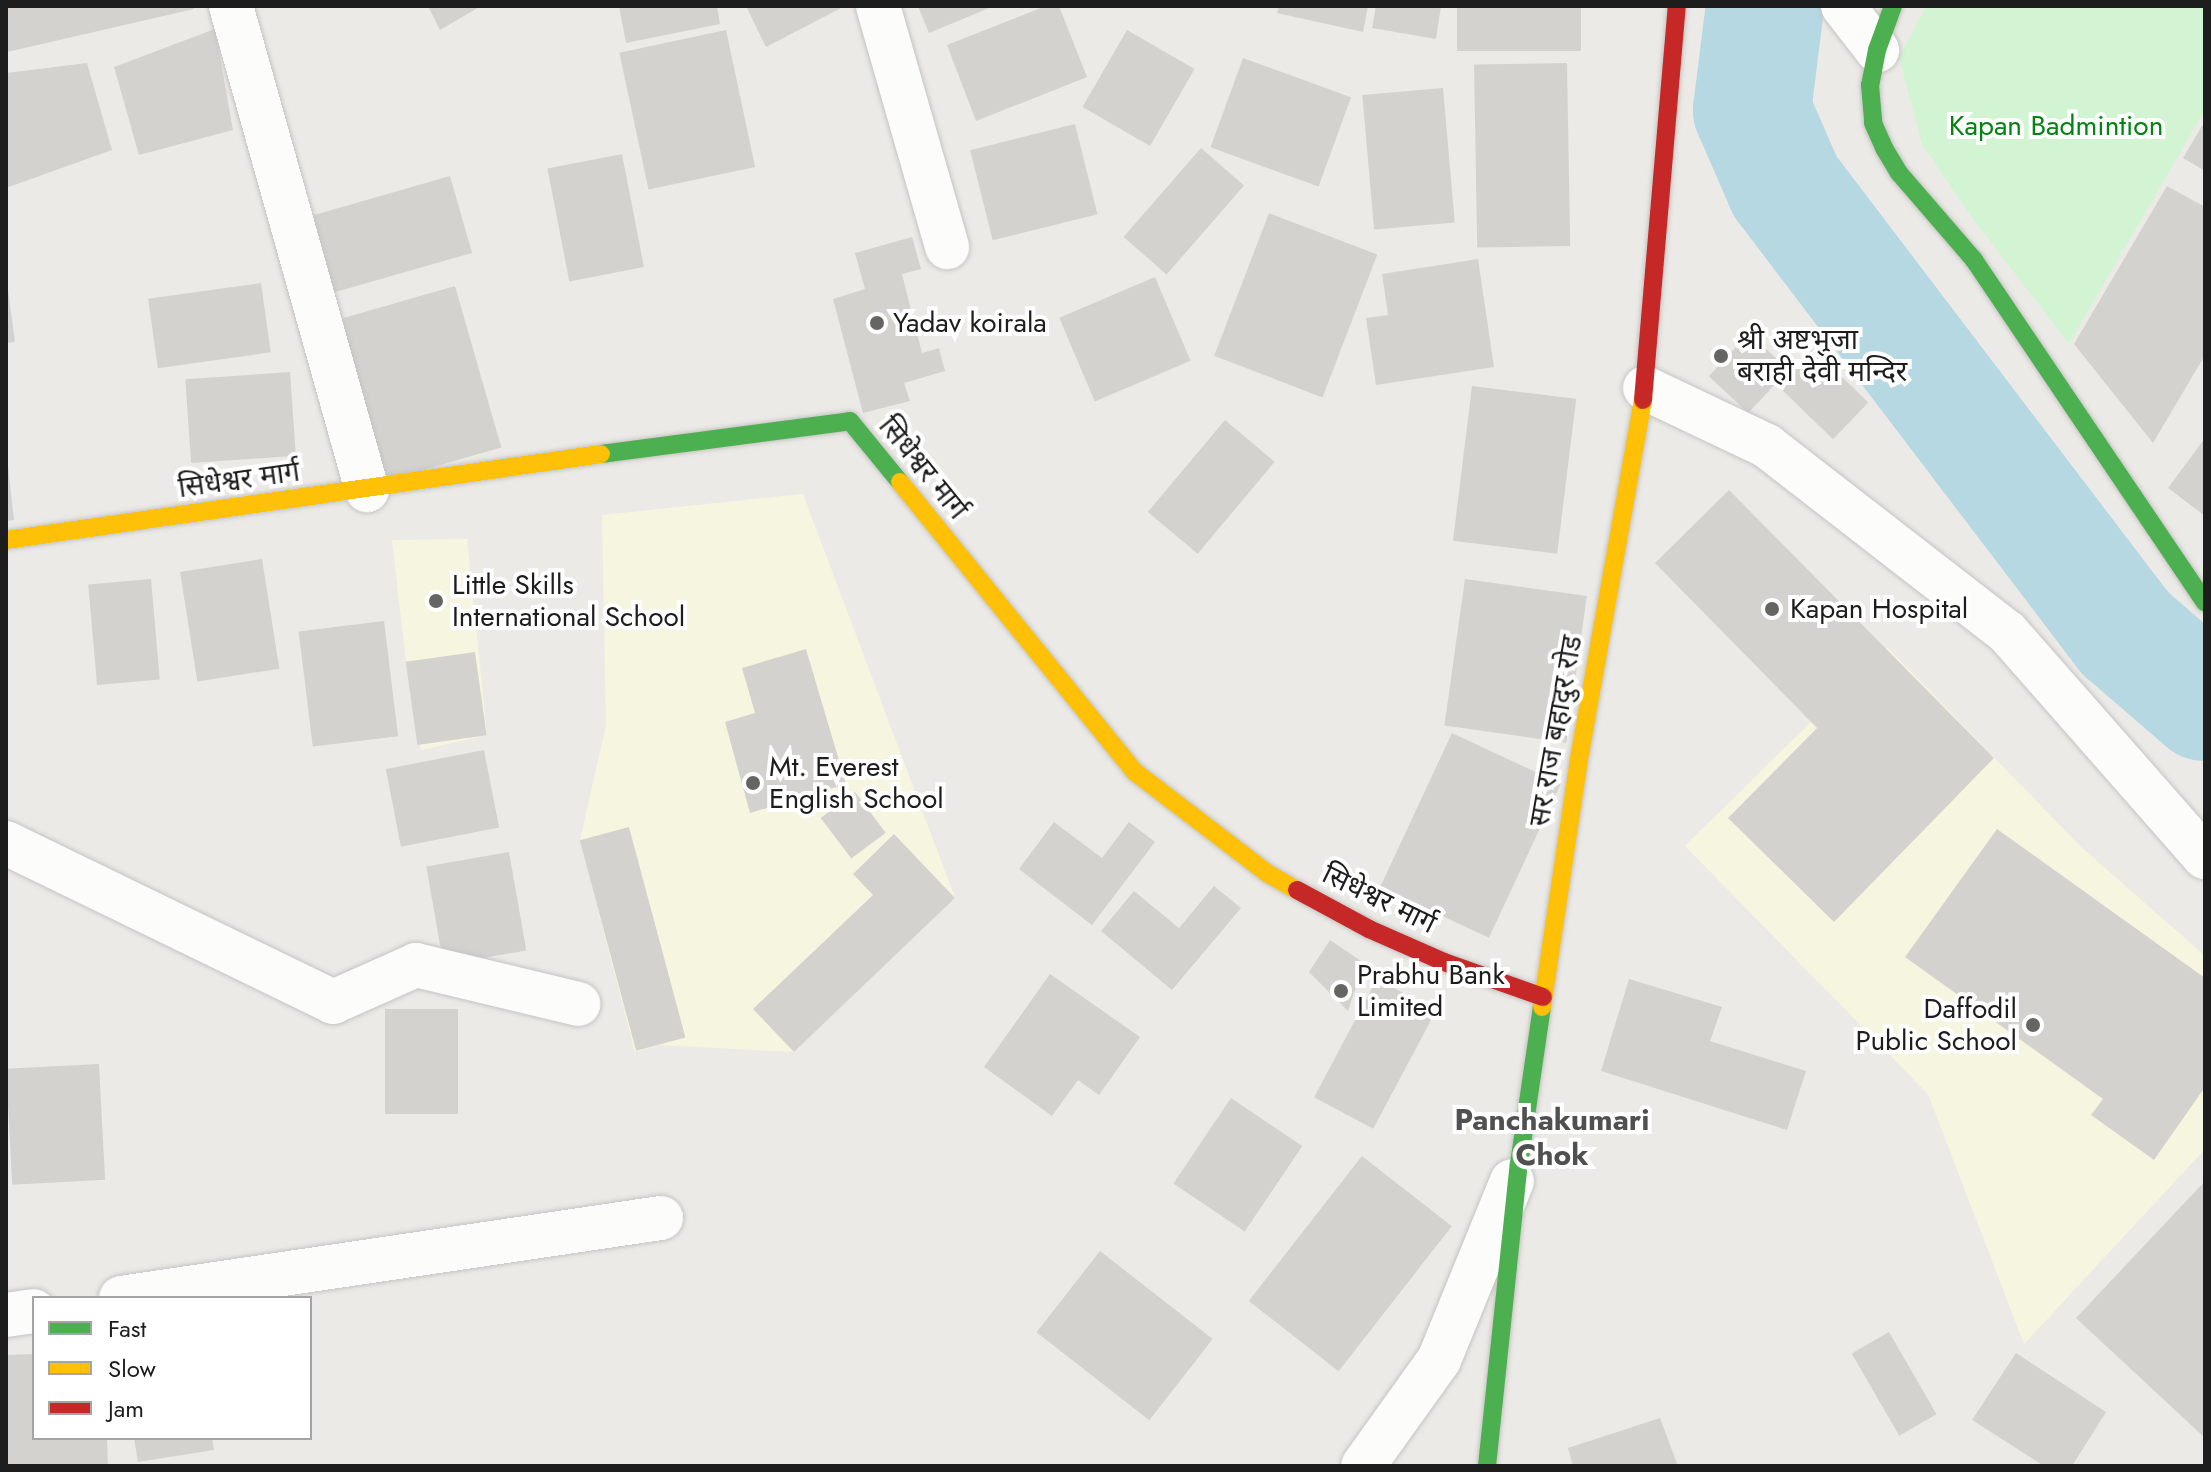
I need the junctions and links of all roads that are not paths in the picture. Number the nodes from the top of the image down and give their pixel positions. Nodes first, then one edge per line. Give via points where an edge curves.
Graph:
1 (231, 6) edge
2 (878, 6) edge
3 (1677, 6) edge
4 (1843, 6) edge
5 (1893, 6) edge
6 (1877, 50) junction
7 (947, 247) dead end
8 (1645, 388) junction
9 (367, 490) junction
10 (6, 540) edge
11 (2205, 602) edge
12 (6, 843) edge
13 (2205, 857) edge
14 (1543, 997) junction
15 (578, 1004) dead end
16 (1519, 1164) junction
17 (661, 1218) dead end
18 (134, 1296) edge
19 (32, 1311) edge
20 (6, 1315) edge
21 (1363, 1466) edge
22 (1487, 1466) edge

1 - 9 street
2 - 7 street
3 - 8 street, सर राज बहादुर रोड
4 - 6 street
5 - 6 street
6 - 11 street via 1870,85 1873,123 1884,148 1974,260
8 - 13 street via 1767,446 2007,632
8 - 14 street, सर राज बहादुर रोड
9 - 10 street, सिधेश्वर मार्ग
9 - 14 street, सिधेश्वर मार्ग via 850,421 1135,772 1267,873 1369,929
12 - 15 street via 333,1002 416,965
14 - 16 street, सर राज बहादुर रोड
16 - 21 street via 1439,1360
16 - 22 street, सर राज बहादुर रोड
17 - 18 street
19 - 20 street

